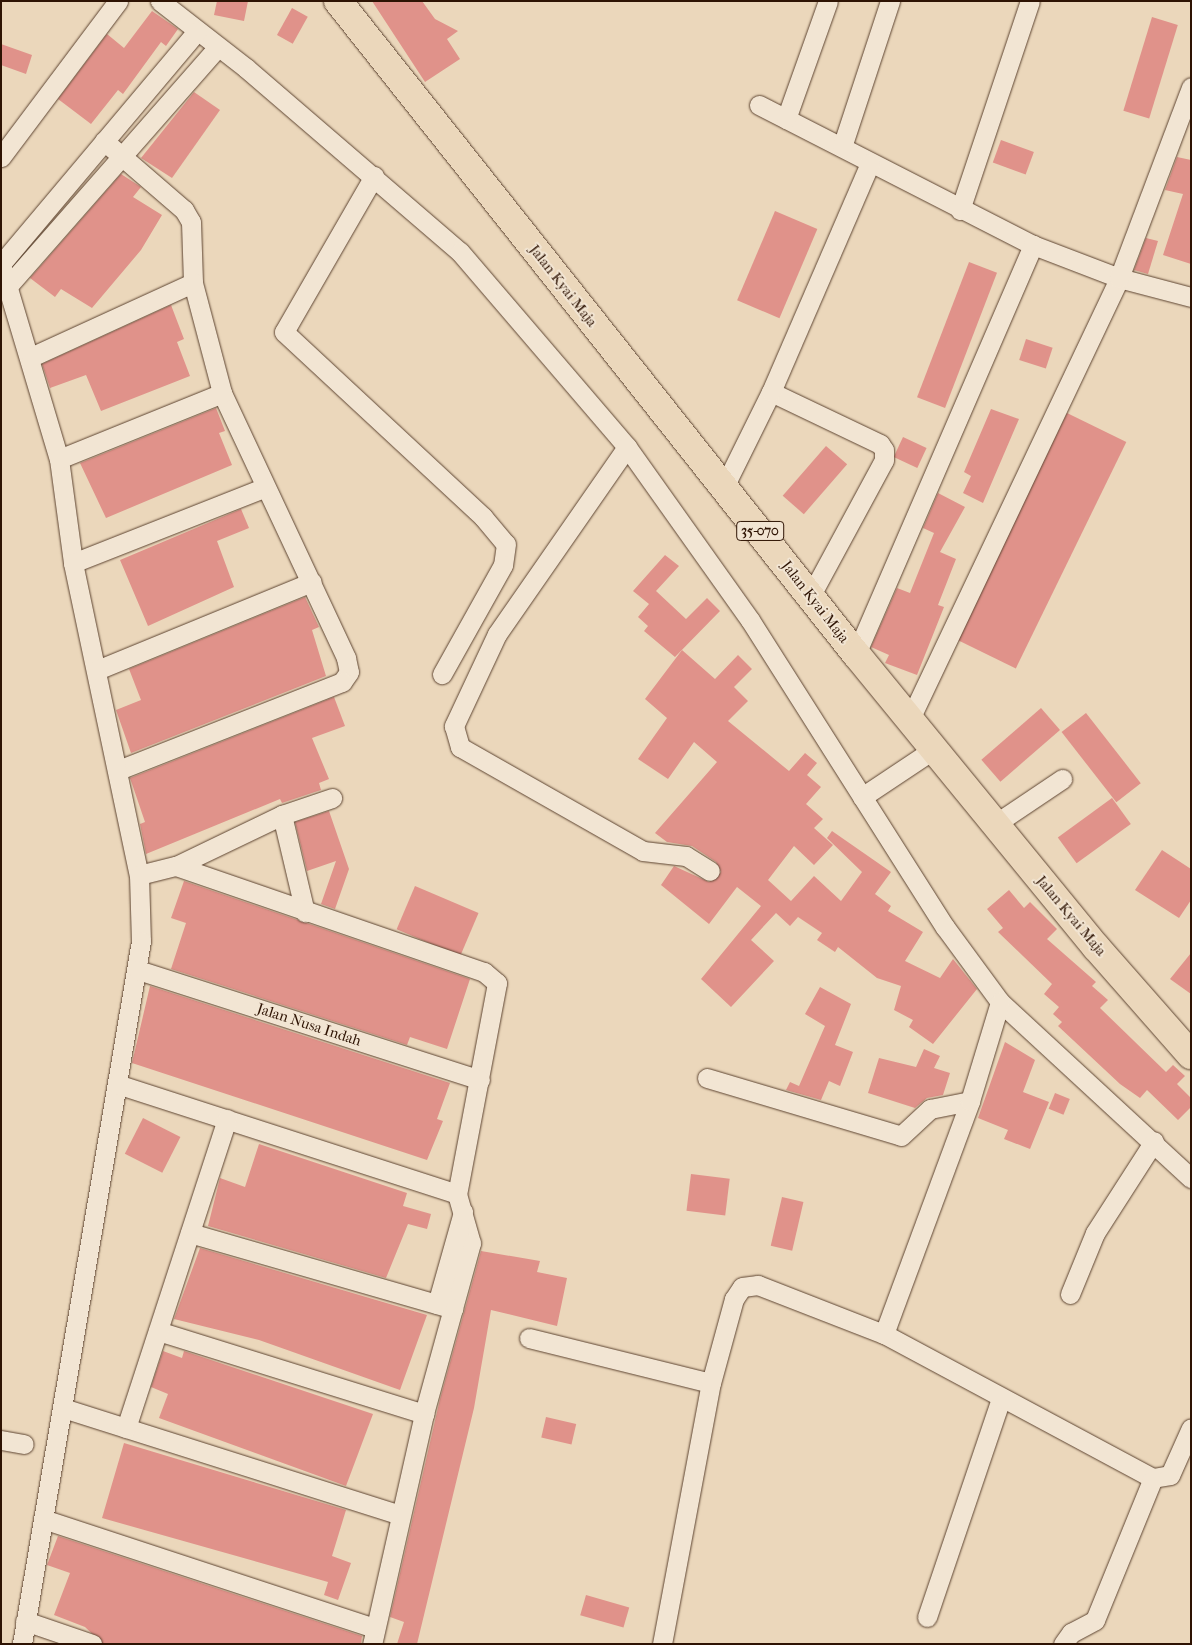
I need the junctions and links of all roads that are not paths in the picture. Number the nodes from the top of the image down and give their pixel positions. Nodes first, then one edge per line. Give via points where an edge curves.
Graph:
1 (118, 1) edge
2 (160, 1) edge
3 (338, 1) edge
4 (828, 1) edge
5 (890, 1) edge
6 (1030, 1) edge
7 (197, 32) junction
8 (217, 48) junction
9 (1191, 88) edge
10 (759, 105) dead end
11 (786, 119) junction
12 (104, 141) junction
13 (842, 147) junction
14 (1, 156) edge
15 (121, 156) junction
16 (870, 163) junction
17 (374, 176) junction
18 (960, 210) junction
19 (1033, 245) junction
20 (1, 264) edge
21 (1120, 278) junction
22 (193, 283) junction
23 (8, 286) junction
24 (1191, 297) edge
25 (31, 357) junction
26 (771, 392) junction
27 (222, 393) junction
28 (627, 447) junction
29 (60, 459) junction
30 (725, 485) junction
31 (266, 487) junction
32 (73, 563) junction
33 (312, 582) junction
34 (810, 597) junction
35 (856, 654) junction
36 (97, 670) junction
37 (442, 674) dead end
38 (910, 719) junction
39 (934, 749) junction
40 (119, 770) junction
41 (1062, 779) dead end
42 (877, 787) junction
43 (332, 798) dead end
44 (282, 815) junction
45 (995, 824) junction
46 (176, 866) junction
47 (710, 871) dead end
48 (139, 875) junction
49 (305, 912) junction
50 (138, 970) junction
51 (1000, 1002) junction
52 (1191, 1055) edge
53 (706, 1078) dead end
54 (480, 1080) junction
55 (117, 1084) junction
56 (970, 1101) junction
57 (227, 1119) junction
58 (1154, 1142) junction
59 (1191, 1178) edge
60 (460, 1203) junction
61 (190, 1234) junction
62 (1070, 1294) dead end
63 (445, 1307) junction
64 (158, 1331) junction
65 (884, 1334) junction
66 (529, 1338) dead end
67 (712, 1383) junction
68 (1001, 1398) junction
69 (62, 1408) junction
70 (424, 1414) junction
71 (126, 1428) junction
72 (1191, 1428) edge
73 (1, 1440) edge
74 (24, 1444) dead end
75 (1153, 1478) junction
76 (400, 1516) junction
77 (43, 1519) junction
78 (927, 1617) dead end
79 (25, 1621) junction
80 (373, 1636) edge
81 (22, 1644) edge
82 (92, 1644) edge
83 (662, 1644) edge
84 (1063, 1644) edge

1 - 14 street
2 - 7 street
3 - 30 main road, Jalan Kyai Maja / 35-070 via 660,410
4 - 11 street
5 - 13 street
6 - 18 street
7 - 8 street
7 - 12 street
8 - 15 street
8 - 17 street
9 - 21 street
10 - 11 street
11 - 13 street
12 - 15 street
12 - 20 street
13 - 16 street
15 - 22 street via 184,210 191,222
15 - 23 street
16 - 18 street
16 - 26 street
17 - 28 street via 460,252
17 - 37 street via 284,332 482,517 506,544 502,565
18 - 19 street
19 - 21 street
19 - 35 street
20 - 23 street
21 - 24 street
21 - 38 street
22 - 25 street
22 - 27 street
23 - 25 street
25 - 29 street
26 - 30 street
26 - 34 street via 880,444 884,450 884,460
27 - 29 street
27 - 31 street
28 - 42 street via 750,620
28 - 47 street via 497,634 454,726 460,746 643,851 686,856
29 - 32 street
30 - 34 main road, Jalan Kyai Maja / 35-070
31 - 32 street
31 - 33 street
32 - 36 street
33 - 36 street
33 - 40 street via 346,658 349,672 342,682
34 - 35 main road, Jalan Kyai Maja / 35-070
35 - 38 main road, Jalan Kyai Maja / 35-070
36 - 40 street
38 - 39 main road, Jalan Kyai Maja / 35-070
39 - 42 street
39 - 45 main road, Jalan Kyai Maja / 35-070
40 - 48 street
41 - 45 street
42 - 51 street via 945,927
43 - 44 street
44 - 46 street
44 - 49 street
45 - 52 main road, Jalan Kyai Maja / 35-070
46 - 48 street
46 - 49 street
48 - 50 street
49 - 54 street via 484,972 497,983
50 - 54 street, Jalan Nusa Indah
50 - 55 street
51 - 56 street
51 - 58 street
53 - 56 street via 901,1136 930,1108
54 - 60 street
55 - 57 street
55 - 69 street
56 - 65 street
57 - 60 street
57 - 61 street
58 - 59 street
58 - 62 street via 1095,1234
60 - 63 street
61 - 63 street
61 - 64 street
63 - 70 street
64 - 70 street
64 - 71 street
65 - 67 street via 758,1285 746,1285 735,1294
65 - 68 street
66 - 67 street
67 - 83 street
68 - 75 street
68 - 78 street
69 - 71 street
69 - 77 street
70 - 76 street
71 - 76 street
72 - 75 street via 1170,1475
73 - 74 street
75 - 84 street via 1095,1620 1071,1633
76 - 80 street
77 - 79 street
77 - 80 street
79 - 81 street
79 - 82 street

